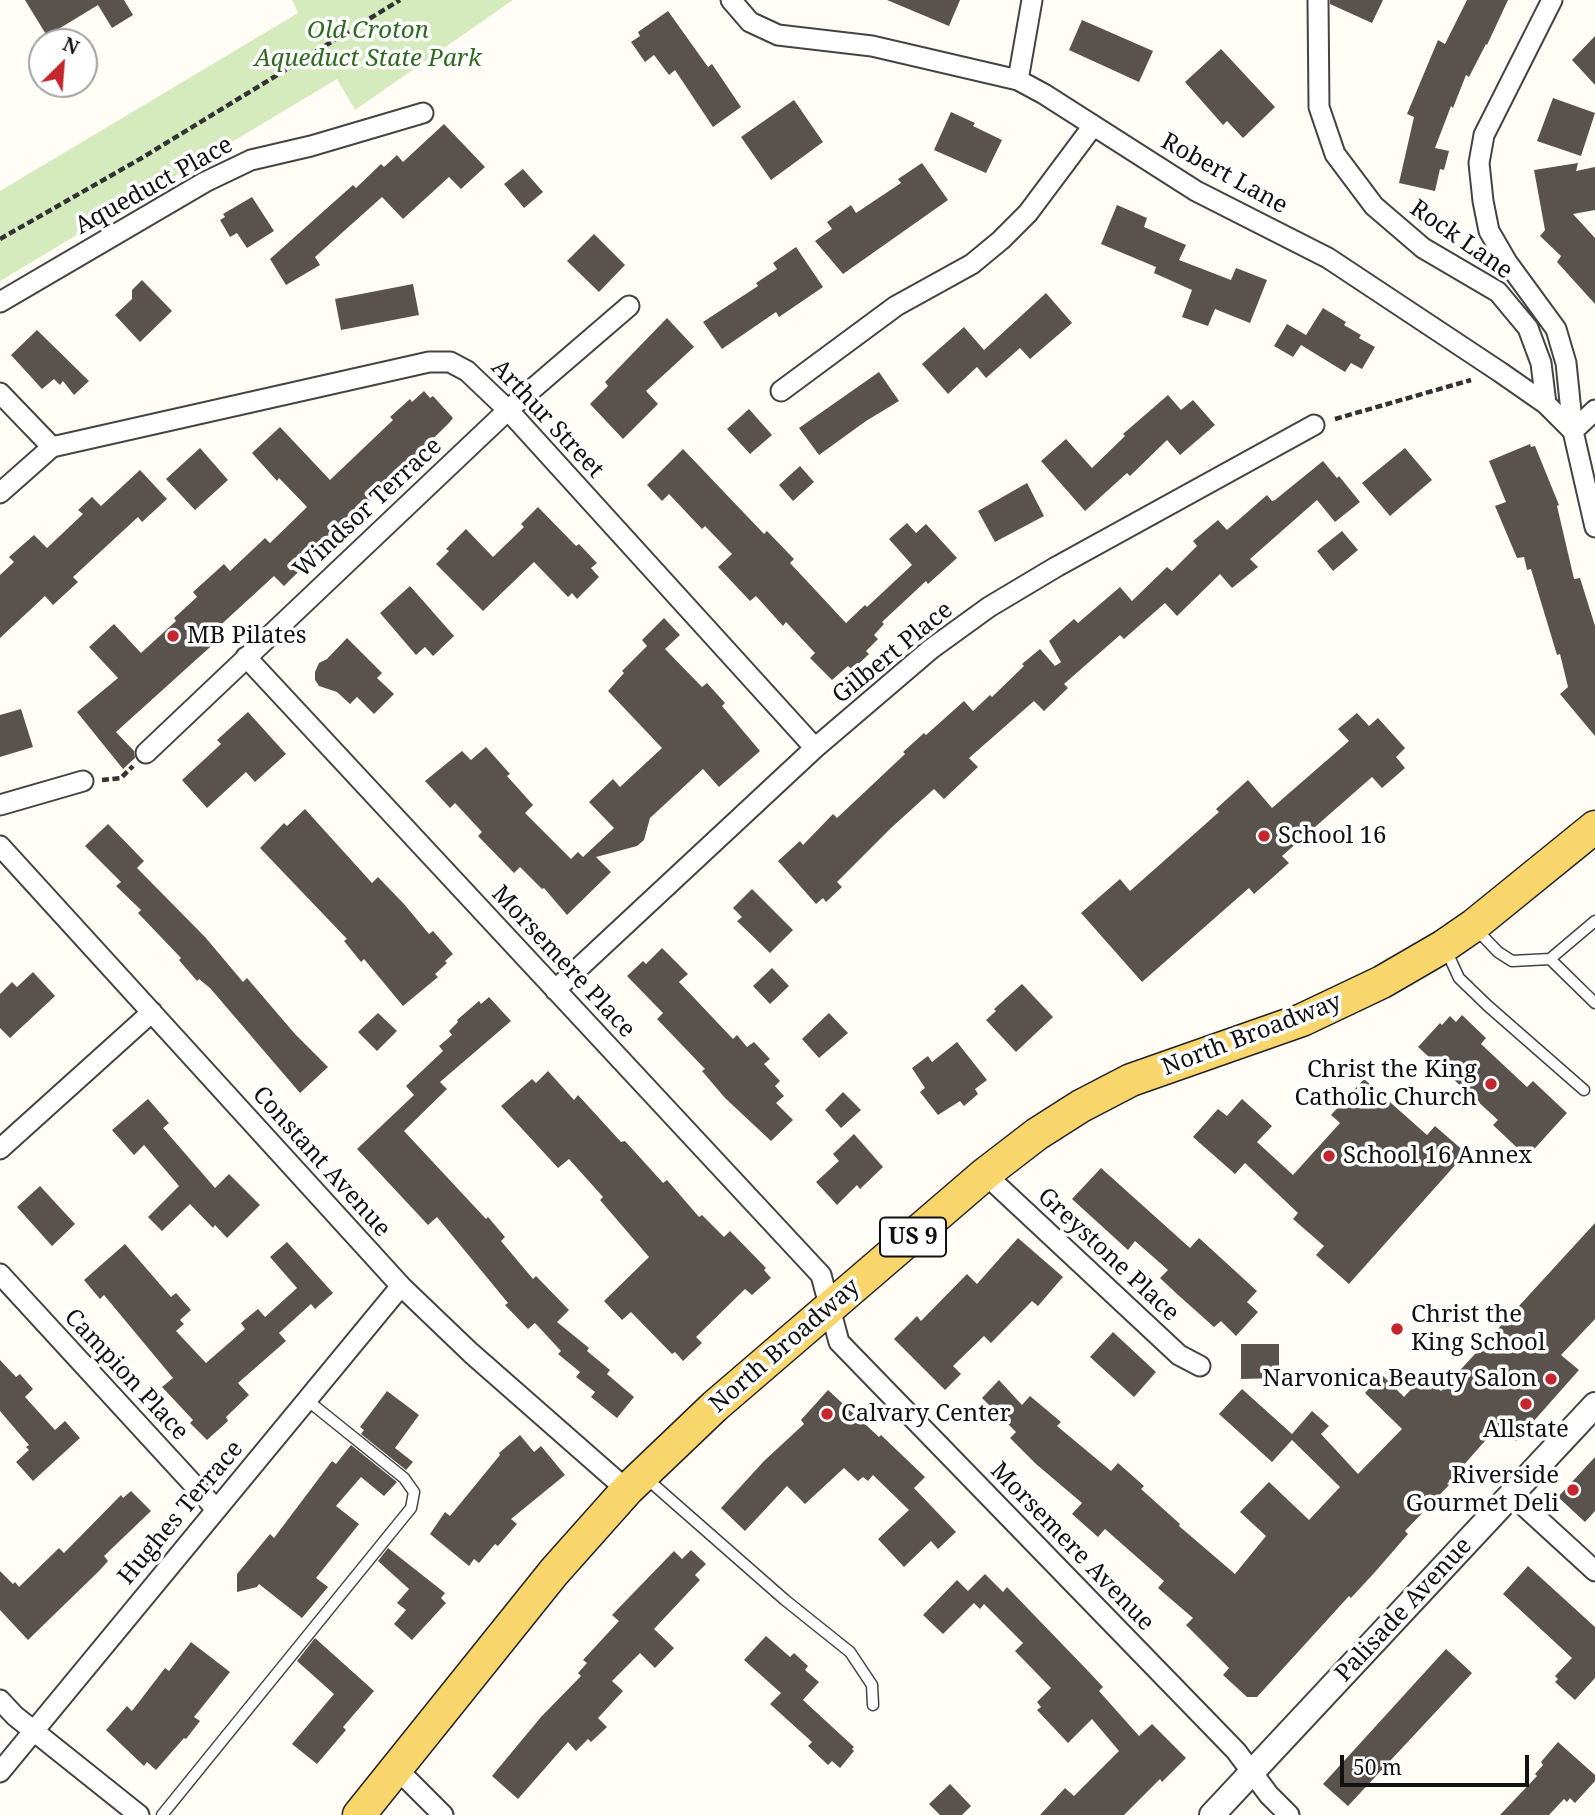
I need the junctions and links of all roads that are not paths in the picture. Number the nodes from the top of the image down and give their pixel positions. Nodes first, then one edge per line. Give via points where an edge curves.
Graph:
1 (731, 0) edge
2 (1032, 0) edge
3 (1318, 0) edge
4 (1552, 0) edge
5 (1018, 80) junction
6 (423, 113) dead end
7 (1093, 125) junction
8 (0, 302) edge
9 (629, 306) dead end
10 (781, 391) dead end
11 (0, 393) edge
12 (1546, 404) junction
13 (508, 410) junction
14 (1595, 410) edge
15 (1314, 425) road end
16 (1573, 431) junction
17 (52, 447) junction
18 (0, 493) edge
19 (1595, 527) edge
20 (246, 657) junction
21 (815, 748) junction
22 (146, 752) road end
23 (83, 781) road end
24 (0, 805) edge
25 (1595, 827) edge
26 (0, 846) edge
27 (1595, 921) edge
28 (1473, 926) junction
29 (1444, 946) junction
30 (1550, 959) junction
31 (555, 990) junction
32 (1595, 1003) edge
33 (152, 1012) junction
34 (1584, 1090) dead end
35 (0, 1149) edge
36 (985, 1174) junction
37 (0, 1274) edge
38 (401, 1286) junction
39 (829, 1308) junction
40 (1200, 1366) dead end
41 (307, 1400) junction
42 (1595, 1405) edge
43 (635, 1483) junction
44 (1512, 1494) junction
45 (216, 1508) junction
46 (1595, 1571) edge
47 (0, 1700) edge
48 (873, 1705) dead end
49 (34, 1731) junction
50 (396, 1768) junction
51 (0, 1772) edge
52 (1252, 1772) junction
53 (139, 1815) edge
54 (162, 1815) edge
55 (359, 1815) edge
56 (443, 1815) edge
57 (1212, 1815) edge
58 (1289, 1815) edge

1 - 5 street, Robert Lane via 750,22 778,35 872,46
2 - 5 street
3 - 12 street, Rock Lane via 1320,107 1335,154 1374,206 1423,248 1498,292 1528,328 1541,363
4 - 16 street via 1484,135 1479,163 1489,231 1556,329 1566,363
5 - 7 street, Robert Lane
6 - 8 street, Aqueduct Place via 251,160 205,182
7 - 10 street via 1028,213 1001,240 972,264 895,306
7 - 12 street, Robert Lane via 1196,191 1328,258
9 - 13 street, Windsor Terrace
11 - 17 street
12 - 16 street, Robert Lane
13 - 17 street, Arthur Street via 467,371 450,362 429,362
13 - 20 street, Windsor Terrace
13 - 21 street, Arthur Street
14 - 16 street
15 - 21 street, Gilbert Place via 989,607 931,649
16 - 19 street
17 - 18 street
20 - 22 street, Windsor Terrace
20 - 31 street, Morsemere Place
21 - 31 street, Gilbert Place
23 - 24 street
25 - 28 main road, North Broadway / US 9
26 - 33 street, Constant Avenue
27 - 30 lane
28 - 29 main road, North Broadway / US 9
28 - 30 lane via 1512,961
29 - 34 lane via 1459,978
29 - 36 main road, North Broadway / US 9 via 1302,1020 1131,1080 1037,1133
30 - 32 lane
31 - 39 street, Morsemere Place via 821,1275
33 - 35 street
33 - 38 street, Constant Avenue
36 - 39 main road, North Broadway / US 9
36 - 40 street, Greystone Place via 1179,1355
37 - 45 street, Campion Place
38 - 41 street, Hughes Terrace
38 - 43 street, Constant Avenue via 471,1353
39 - 43 main road, North Broadway / US 9 via 715,1406
39 - 52 street, Morsemere Avenue via 839,1342
41 - 45 street, Hughes Terrace
41 - 54 lane via 404,1478 414,1492 411,1508
42 - 44 street, Palisade Avenue
43 - 48 lane via 850,1652 872,1685
43 - 50 main road, North Broadway / US 9 via 554,1572
44 - 46 street
44 - 52 street, Palisade Avenue
45 - 49 street, Hughes Terrace
47 - 49 street
49 - 51 street, Hughes Terrace
49 - 53 street
50 - 55 main road, North Broadway / US 9
50 - 56 street
52 - 57 street, Palisade Avenue
52 - 58 street, Morsemere Avenue

